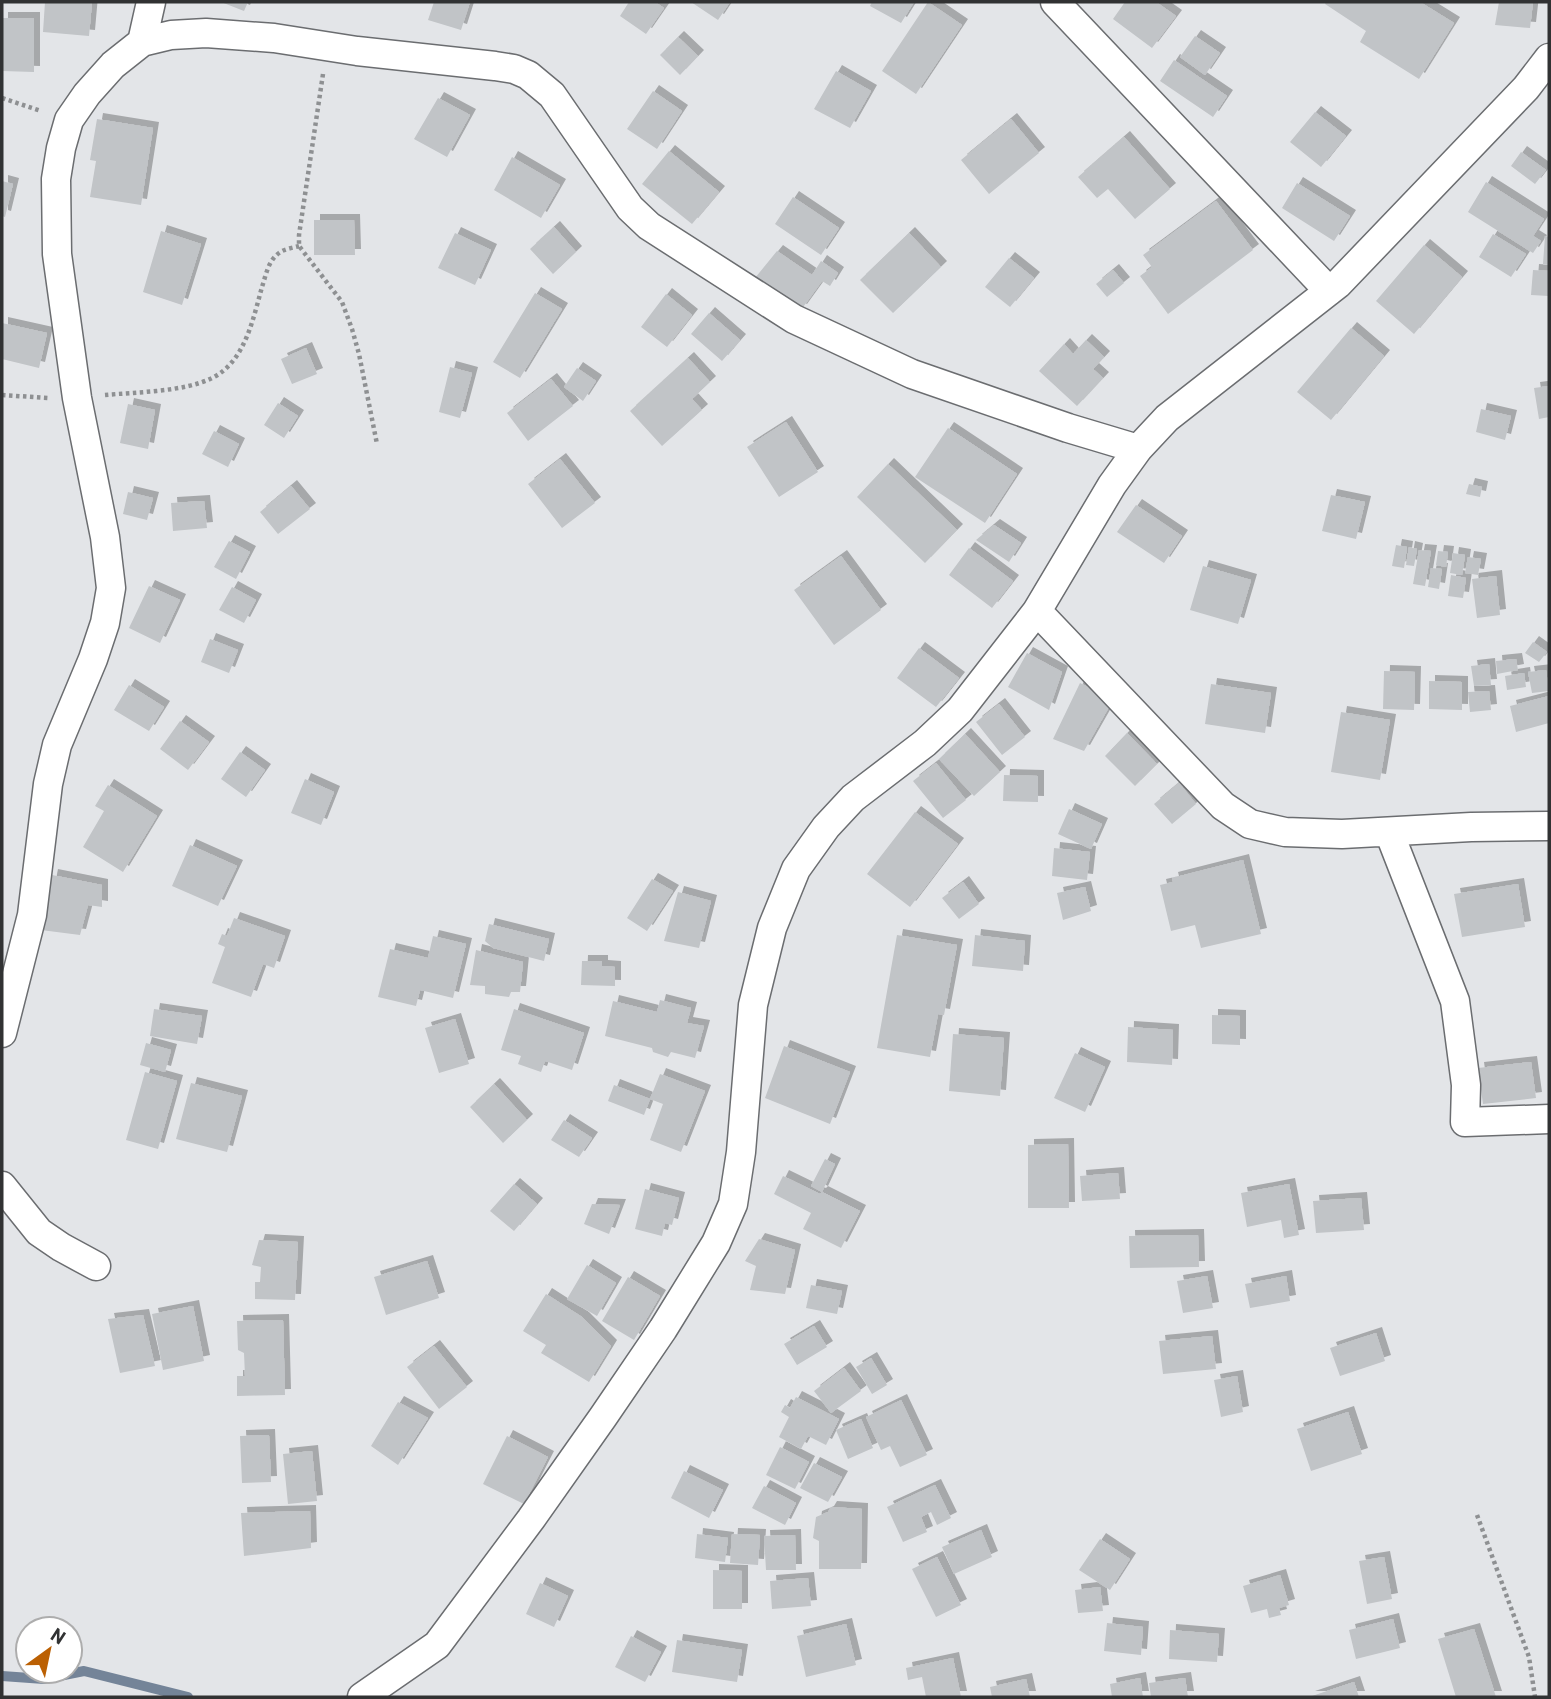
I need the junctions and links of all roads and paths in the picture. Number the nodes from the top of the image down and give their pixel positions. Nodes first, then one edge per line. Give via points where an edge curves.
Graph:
1 (152, 2) edge
2 (1055, 2) edge
3 (142, 42) junction
4 (327, 46) junction
5 (1549, 58) edge
6 (2, 98) edge
7 (69, 120) junction
8 (299, 246) junction
9 (1329, 291) junction
10 (2, 395) edge
11 (77, 398) junction
12 (377, 444) dead end
13 (1138, 449) junction
14 (1037, 611) junction
15 (1549, 826) edge
16 (1389, 832) junction
17 (2, 1033) edge
18 (1549, 1119) edge
19 (2, 1186) edge
20 (96, 1266) dead end
21 (1477, 1516) dead end
22 (362, 1697) edge
23 (1535, 1697) edge

1 - 3 street
2 - 9 street
3 - 4 street via 206,33
3 - 7 street via 113,65
4 - 8 path
4 - 13 street via 495,66 528,75 552,95 630,208 649,226 794,319 912,374
5 - 9 street via 1526,88
6 - 7 path
7 - 11 street via 56,179 57,254
8 - 11 path via 277,254 268,267 248,335 232,362 213,378 184,387
8 - 12 path via 342,302 359,354
9 - 13 street via 1167,418
10 - 11 path
11 - 17 street via 111,587 101,635 57,745 32,915
13 - 14 street
14 - 16 street via 1223,806 1250,824 1286,832
14 - 22 street via 960,710 853,798 796,869 772,928 753,1005 733,1204 716,1243 603,1417 437,1645
15 - 16 street
16 - 18 street via 1455,1002 1466,1085 1465,1122
19 - 20 street via 39,1232
21 - 23 path via 1529,1657

